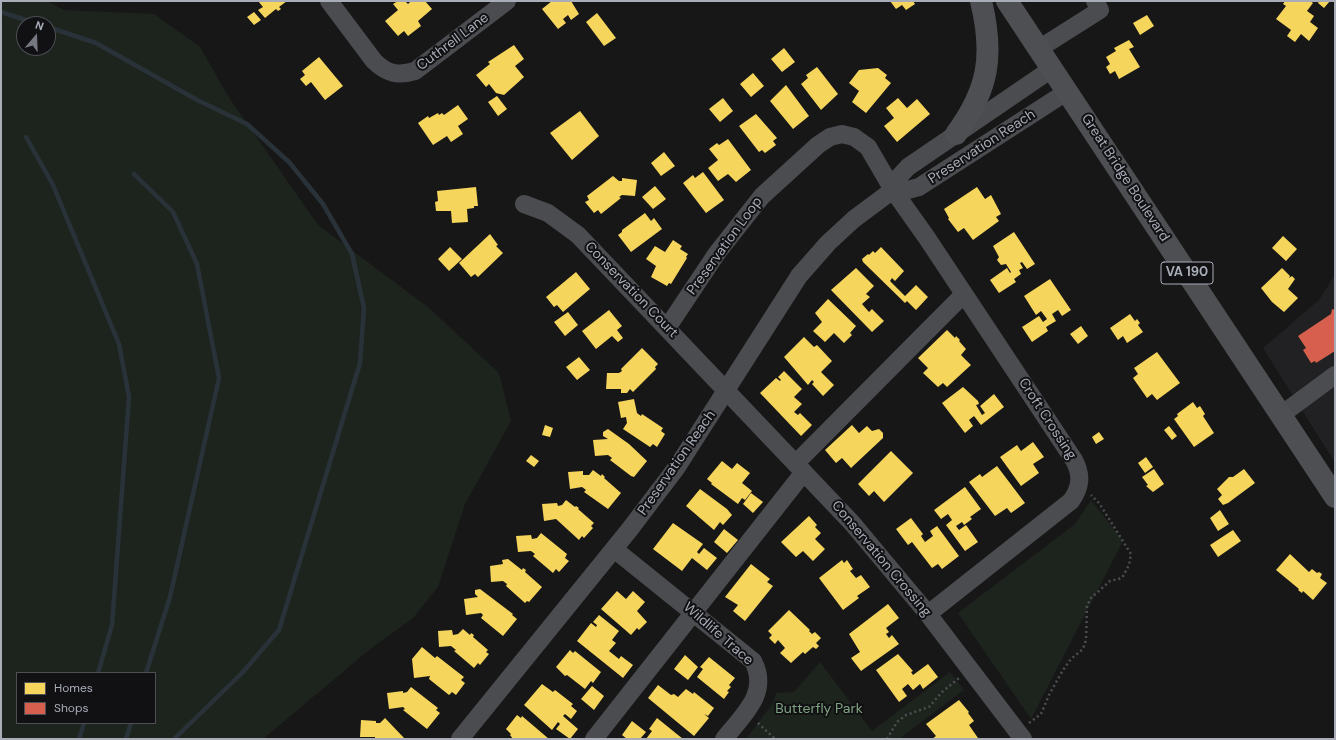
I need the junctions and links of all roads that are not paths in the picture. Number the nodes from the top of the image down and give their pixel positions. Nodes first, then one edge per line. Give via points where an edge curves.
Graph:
1 (329, 1) edge
2 (507, 1) edge
3 (981, 1) edge
4 (1007, 1) edge
5 (1103, 4) edge
6 (1040, 48) junction
7 (1052, 68) junction
8 (1068, 91) junction
9 (956, 134) junction
10 (893, 190) junction
11 (524, 204) dead end
12 (964, 294) junction
13 (667, 328) junction
14 (1335, 375) edge
15 (727, 390) junction
16 (1281, 415) junction
17 (800, 468) junction
18 (1335, 497) edge
19 (614, 549) junction
20 (694, 612) junction
21 (928, 614) junction
22 (1020, 735) edge
23 (460, 739) edge
24 (594, 739) edge
25 (724, 739) edge

1 - 2 street, Cuthrell Lane via 374,61 383,69 395,74 415,71
3 - 9 main road via 988,41 988,65 971,114
4 - 6 main road, Great Bridge Boulevard / VA 190
5 - 6 street
6 - 7 main road, Great Bridge Boulevard / VA 190
7 - 8 main road, Great Bridge Boulevard / VA 190
7 - 9 street, Preservation Reach
8 - 10 street, Preservation Reach via 919,187
8 - 16 main road, Great Bridge Boulevard / VA 190
9 - 10 street, Preservation Reach via 908,167 896,180
10 - 12 street, Croft Crossing
10 - 13 street, Preservation Loop via 868,147 854,137 842,134 830,137 762,196 717,253
10 - 15 street, Preservation Reach via 854,219 828,243 799,276
11 - 13 street, Conservation Court via 548,213 578,235
12 - 17 street
12 - 21 street, Croft Crossing via 1074,460 1080,474 1079,488 1064,508
13 - 15 street, Conservation Court
14 - 16 street
15 - 17 street, Conservation Crossing
15 - 19 street, Preservation Reach via 677,467
16 - 18 main road, Great Bridge Boulevard / VA 190
17 - 20 street
17 - 21 street, Conservation Crossing via 852,523
19 - 20 street, Wildlife Trace
19 - 23 street, Preservation Reach
20 - 24 street
20 - 25 street, Wildlife Trace via 746,654 758,670 759,687 756,696
21 - 22 street, Conservation Crossing

